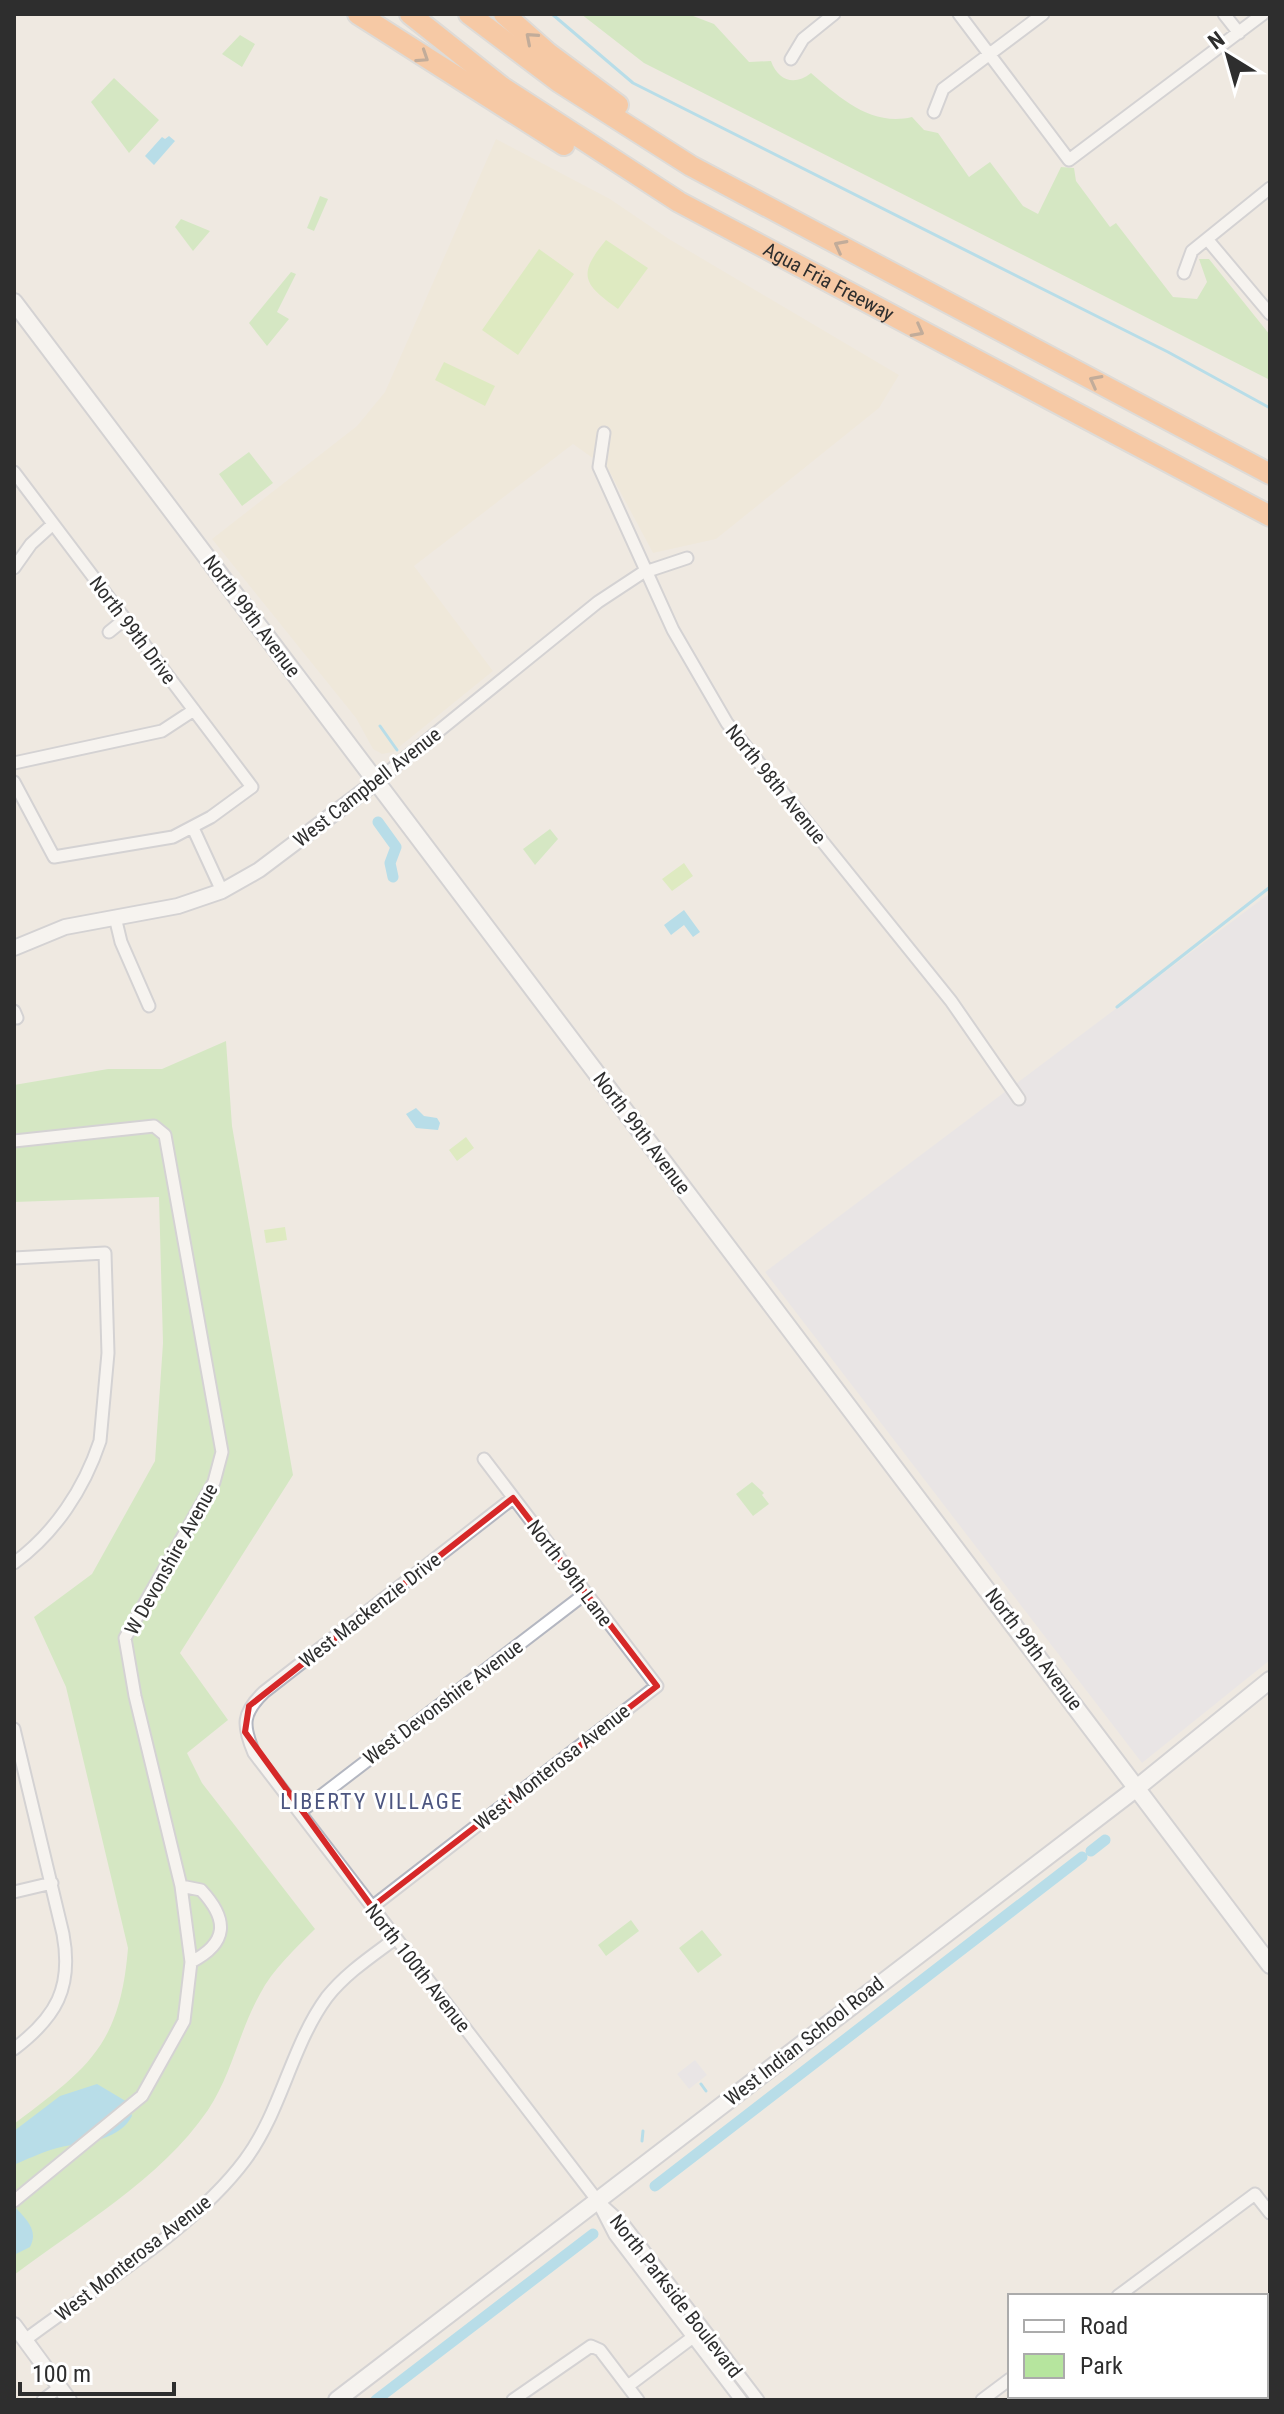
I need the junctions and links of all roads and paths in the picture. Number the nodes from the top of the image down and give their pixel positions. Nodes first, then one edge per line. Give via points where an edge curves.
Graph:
1 (358, 14) edge
2 (410, 14) edge
3 (469, 14) edge
4 (504, 14) edge
5 (959, 14) edge
6 (1043, 14) edge
7 (1224, 14) edge
8 (1263, 14) edge
9 (830, 15) edge
10 (1239, 33) junction
11 (990, 54) junction
12 (791, 59) dead end
13 (934, 112) dead end
14 (1270, 188) edge
15 (802, 226) junction
16 (1207, 239) junction
17 (775, 254) junction
18 (1184, 273) dead end
19 (15, 305) edge
20 (1270, 314) edge
21 (1164, 417) junction
22 (604, 433) dead end
23 (1139, 449) junction
24 (1270, 463) edge
25 (14, 472) edge
26 (1270, 474) edge
27 (1270, 516) edge
28 (53, 524) junction
29 (1270, 530) edge
30 (687, 558) dead end
31 (14, 568) edge
32 (646, 572) junction
33 (125, 619) junction
34 (109, 632) dead end
35 (194, 710) junction
36 (14, 763) edge
37 (377, 781) junction
38 (14, 782) edge
39 (193, 828) junction
40 (222, 891) junction
41 (115, 917) junction
42 (14, 948) edge
43 (149, 1006) dead end
44 (1019, 1099) dead end
45 (14, 1141) edge
46 (14, 1258) edge
47 (484, 1459) dead end
48 (513, 1498) junction
49 (14, 1563) edge
50 (586, 1593) junction
51 (1270, 1680) edge
52 (657, 1686) joint
53 (14, 1729) edge
54 (245, 1732) joint
55 (18, 1763) edge
56 (1138, 1787) junction
57 (300, 1812) junction
58 (52, 1883) junction
59 (181, 1886) junction
60 (14, 1892) edge
61 (372, 1907) junction
62 (396, 1938) junction
63 (191, 1962) junction
64 (1270, 1965) edge
65 (14, 2049) edge
66 (597, 2200) junction
67 (14, 2201) edge
68 (1270, 2213) edge
69 (1121, 2294) edge
70 (14, 2325) edge
71 (704, 2329) junction
72 (693, 2337) junction
73 (25, 2340) junction
74 (1008, 2380) edge
75 (628, 2386) junction
76 (60, 2387) junction
77 (43, 2400) edge
78 (69, 2400) edge
79 (337, 2400) edge
80 (513, 2400) edge
81 (638, 2400) edge
82 (741, 2400) edge
83 (758, 2400) edge
84 (982, 2400) edge

1 -> 17 highway via 667,210 728,243
2 - 17 highway, Agua Fria Freeway via 571,135
3 - 15 highway, Agua Fria Freeway via 660,148
15 -> 4 highway via 763,193 597,90
5 - 11 street
6 - 11 street
7 - 10 street
8 - 10 street
9 - 12 street via 803,39
10 - 11 street via 1069,160
11 - 13 street via 943,89
14 - 16 street
21 -> 15 highway, Agua Fria Freeway
16 - 18 street via 1192,251
16 - 20 street
17 -> 23 highway, Agua Fria Freeway
19 - 37 main road, North 99th Avenue
21 - 24 highway
21 - 26 highway, Agua Fria Freeway
22 - 32 street, North 98th Avenue via 599,467
23 - 27 highway, Agua Fria Freeway
23 - 29 highway via 1194,491
25 - 28 street, North 99th Drive
28 - 31 street
28 - 33 street, North 99th Drive
30 - 32 street, West Campbell Avenue
32 - 37 street, West Campbell Avenue via 598,602
32 - 44 street, North 98th Avenue via 727,723 951,1001
33 - 34 street
33 - 35 street, North 99th Drive
35 - 36 street via 162,731
35 - 39 street, North 99th Drive via 252,787
37 - 40 street, West Campbell Avenue via 259,870
37 - 56 main road, North 99th Avenue
38 - 39 street via 54,857 153,841
39 - 40 street
40 - 41 street, West Campbell Avenue via 178,906
41 - 42 street, West Campbell Avenue via 65,927
41 - 43 street
45 - 59 street, W Devonshire Avenue via 154,1126 165,1135 222,1452 214,1482 125,1638
46 - 49 street via 105,1253 108,1353 100,1441 54,1529
47 - 48 street, North 99th Lane
48 - 50 street, North 99th Lane
48 - 54 street, West Mackenzie Drive via 264,1692 249,1706
50 - 52 street, North 99th Lane
50 - 57 street, West Devonshire Avenue
51 - 56 main road, West Indian School Road
52 - 61 street, West Monterosa Avenue
53 - 55 street
54 - 57 street, North 100th Avenue via 254,1753
55 - 58 street
56 - 64 main road, North 99th Avenue
56 - 66 main road, West Indian School Road
57 - 61 street, North 100th Avenue
58 - 60 street
58 - 65 street via 66,1977 48,2020
59 - 63 street, W Devonshire Avenue
59 - 63 street via 201,1890 221,1919 220,1937 208,1953
61 - 62 street, North 100th Avenue
62 - 66 street, North 100th Avenue
62 - 73 street, West Monterosa Avenue via 327,1998 265,2128 211,2199
63 - 67 street, W Devonshire Avenue via 184,2021 142,2096
66 - 71 street, North Parkside Boulevard via 625,2226
66 - 72 street, North Parkside Boulevard via 615,2235
66 - 79 main road, West Indian School Road
68 - 69 street via 1255,2194
70 - 73 street
71 - 72 street
71 - 83 street, North Parkside Boulevard
72 - 75 street
72 - 82 street, North Parkside Boulevard
73 - 76 street
74 - 84 street
75 - 80 street via 591,2346
75 - 81 street
76 - 77 street
76 - 78 street

